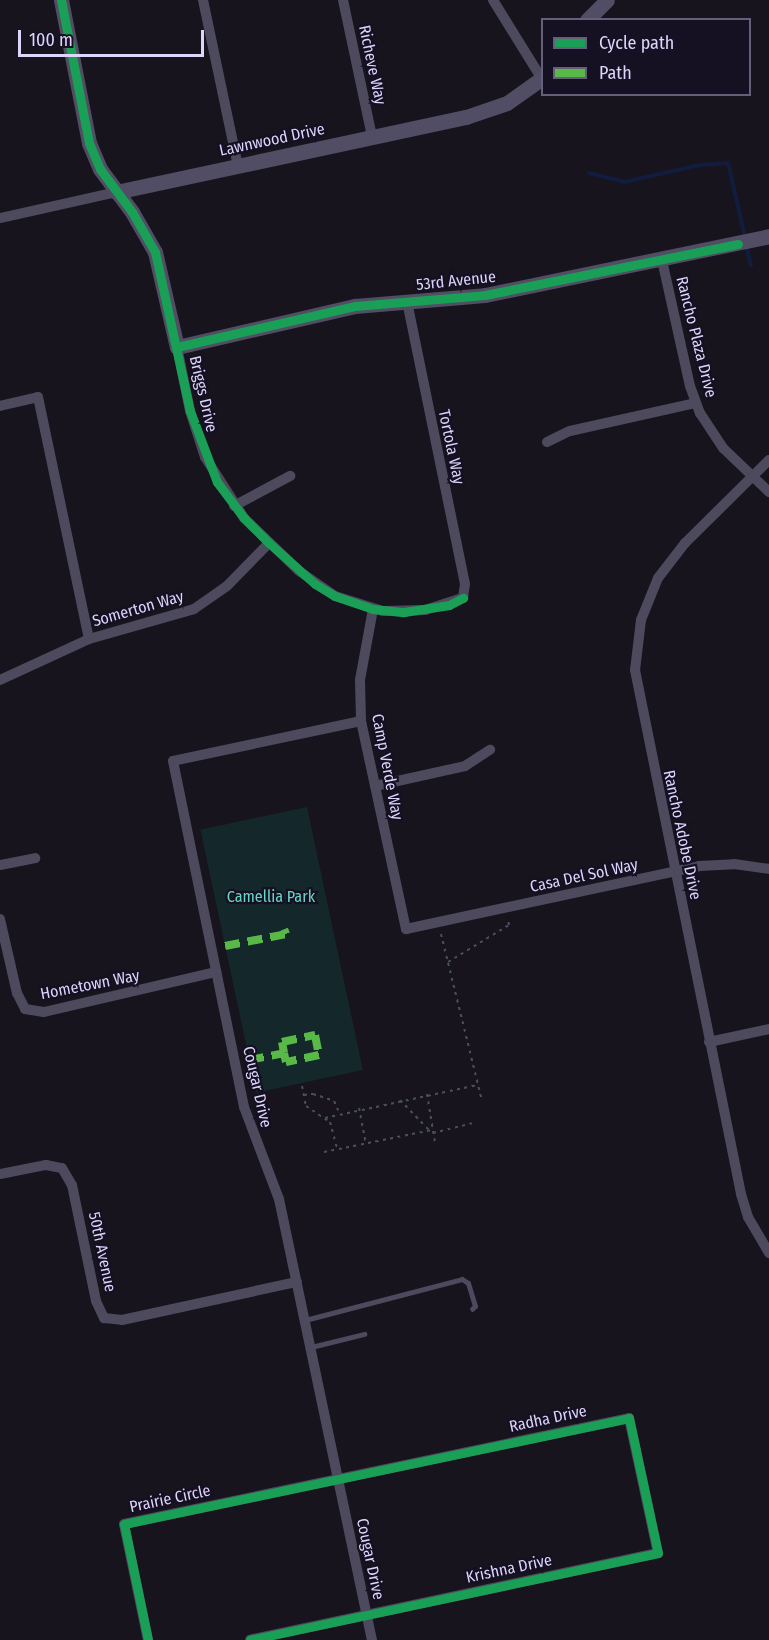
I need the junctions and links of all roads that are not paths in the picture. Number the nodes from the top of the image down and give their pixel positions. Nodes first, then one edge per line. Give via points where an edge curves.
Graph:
1 (61, 0) edge
2 (203, 0) edge
3 (343, 0) edge
4 (493, 0) edge
5 (607, 0) edge
6 (589, 18) edge
7 (541, 76) edge
8 (541, 79) edge
9 (372, 136) junction
10 (238, 166) junction
11 (116, 192) junction
12 (0, 218) edge
13 (769, 236) edge
14 (662, 260) junction
15 (407, 302) junction
16 (177, 347) junction
17 (695, 403) junction
18 (0, 406) edge
19 (547, 442) dead end
20 (769, 460) edge
21 (750, 474) junction
22 (290, 476) dead end
23 (769, 492) edge
24 (234, 506) junction
25 (269, 543) junction
26 (463, 598) joint
27 (373, 609) junction
28 (89, 639) junction
29 (0, 680) edge
30 (362, 721) junction
31 (490, 750) dead end
32 (375, 786) junction
33 (35, 858) dead end
34 (0, 865) edge
35 (769, 869) edge
36 (674, 872) junction
37 (0, 919) edge
38 (406, 929) joint
39 (216, 972) junction
40 (769, 1029) edge
41 (709, 1042) junction
42 (0, 1174) edge
43 (769, 1253) edge
44 (297, 1282) junction
45 (472, 1309) dead end
46 (305, 1320) junction
47 (364, 1334) dead end
48 (311, 1347) junction
49 (338, 1479) junction
50 (658, 1553) joint
51 (367, 1615) junction
52 (148, 1640) edge
53 (250, 1640) edge
54 (372, 1640) edge

1 - 11 street, Briggs Drive via 84,129 97,163
2 - 10 street
3 - 9 street, Richeve Way
4 - 7 street
5 - 6 street
8 - 9 street, Lawnwood Drive via 519,96 480,114
9 - 10 street, Lawnwood Drive
10 - 11 street, Lawnwood Drive
11 - 12 street, Lawnwood Drive
11 - 16 street, Briggs Drive via 155,252
13 - 14 street, 53rd Avenue
14 - 15 street, 53rd Avenue via 485,295
14 - 17 street, Rancho Plaza Drive
15 - 16 street, 53rd Avenue via 354,306
15 - 26 street, Tortola Way via 465,584
16 - 24 street, Briggs Drive via 197,438 218,483
17 - 19 street via 570,430
17 - 21 street, Rancho Plaza Drive via 716,440
18 - 28 street via 38,397
20 - 21 street, Rancho Adobe Drive
21 - 23 street, Rancho Plaza Drive
21 - 36 street, Rancho Adobe Drive via 672,557 647,601 636,644 637,694
22 - 24 street
24 - 25 street, Briggs Drive
25 - 27 street, Briggs Drive via 315,584 335,596
25 - 28 street, Somerton Way via 227,586 194,609
26 - 27 street, Briggs Drive via 425,610
27 - 30 street, Camp Verde Way via 360,680
28 - 29 street, Somerton Way
30 - 32 street, Camp Verde Way
30 - 39 street, Cougar Drive via 173,761
31 - 32 street via 465,766
32 - 38 street, Camp Verde Way
33 - 34 street
35 - 36 street, Casa Del Sol Way via 714,864
36 - 38 street, Casa Del Sol Way
36 - 41 street, Rancho Adobe Drive
37 - 39 street, Hometown Way via 17,993 25,1009 44,1012
39 - 44 street, Cougar Drive via 248,1121 279,1199
40 - 41 street
41 - 43 street, Rancho Adobe Drive via 741,1194 748,1217
42 - 44 street, 50th Avenue via 46,1165 62,1168 72,1185 96,1301 104,1318 122,1320
44 - 46 street, Cougar Drive
45 - 46 lane via 475,1306 468,1283 462,1279
46 - 48 street, Cougar Drive
47 - 48 lane
48 - 49 street, Cougar Drive
49 - 50 street, Radha Drive via 629,1418
49 - 51 street, Cougar Drive
49 - 52 street, Prairie Circle via 124,1524
50 - 51 street, Krishna Drive
51 - 53 street
51 - 54 street, Cougar Drive

